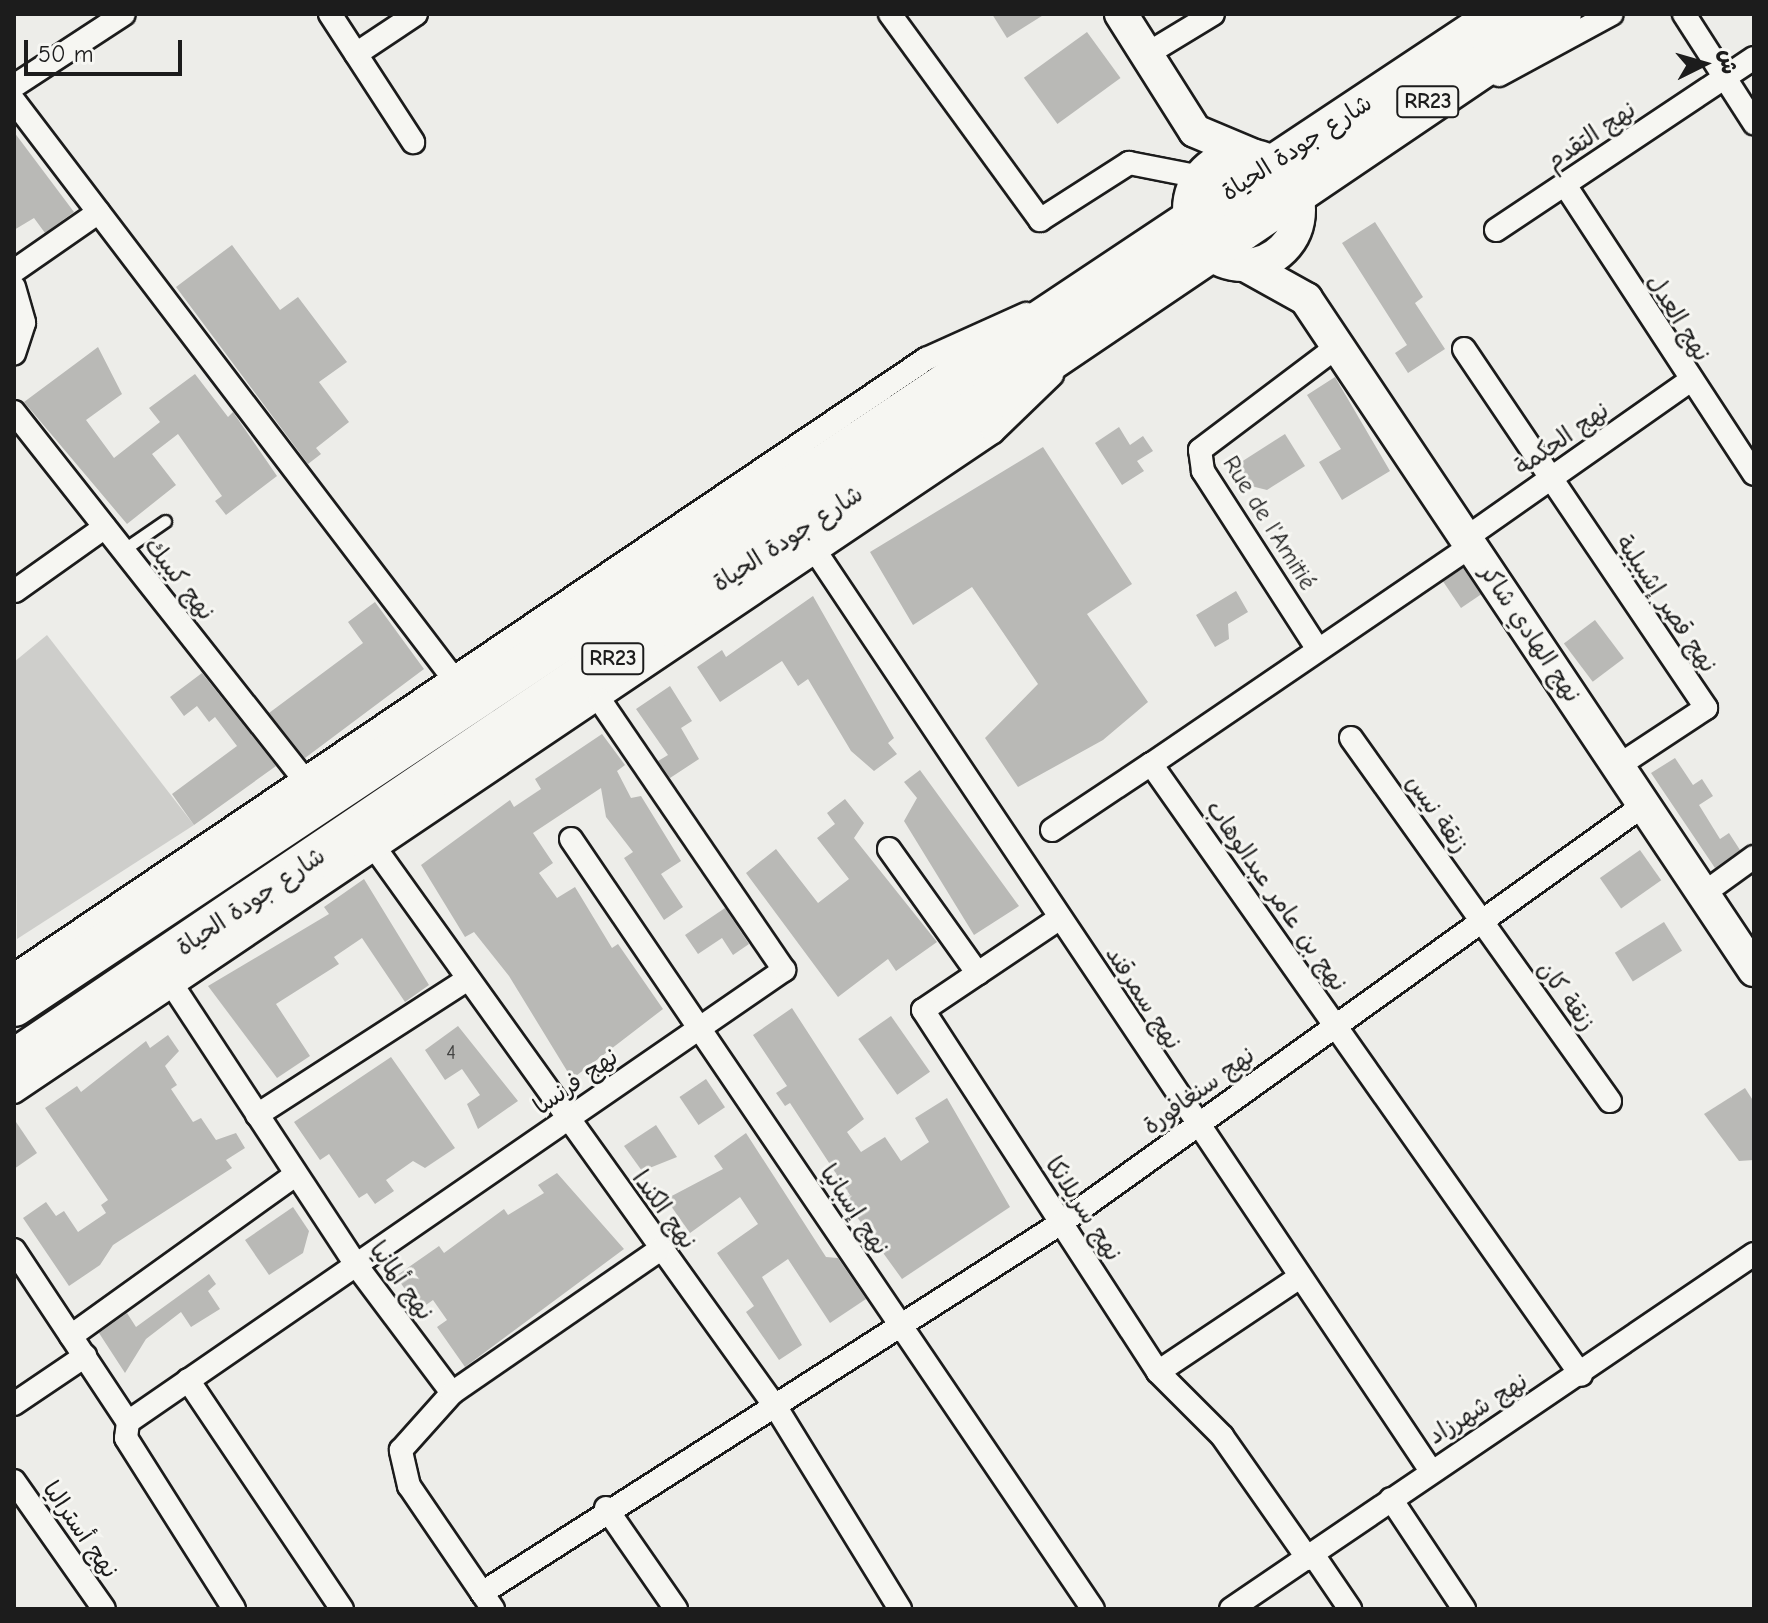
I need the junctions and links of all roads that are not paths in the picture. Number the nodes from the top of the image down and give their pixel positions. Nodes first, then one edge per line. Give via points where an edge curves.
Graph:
1 (124, 14) edge
2 (330, 14) edge
3 (416, 14) edge
4 (890, 14) edge
5 (1121, 14) edge
6 (1213, 14) edge
7 (1503, 14) edge
8 (1560, 14) edge
9 (1612, 14) edge
10 (1684, 14) edge
11 (356, 54) junction
12 (1147, 54) junction
13 (1754, 58) edge
14 (1723, 78) junction
15 (14, 86) edge
16 (14, 101) edge
17 (1410, 114) junction
18 (1754, 123) edge
19 (1195, 131) junction
20 (413, 142) dead end
21 (1281, 185) junction
22 (1565, 185) junction
23 (99, 212) junction
24 (1206, 222) junction
25 (1496, 230) dead end
26 (14, 271) edge
27 (14, 287) edge
28 (1306, 299) junction
29 (1070, 301) junction
30 (1082, 341) junction
31 (1338, 346) junction
32 (1464, 349) dead end
33 (14, 353) edge
34 (1688, 382) junction
35 (14, 412) edge
36 (1754, 474) edge
37 (1550, 481) junction
38 (165, 521) dead end
39 (105, 527) junction
40 (1469, 542) junction
41 (123, 550) junction
42 (816, 552) junction
43 (15, 591) edge
44 (1317, 648) junction
45 (453, 678) junction
46 (600, 700) junction
47 (1351, 738) dead end
48 (1151, 764) junction
49 (1618, 766) junction
50 (303, 778) junction
51 (1644, 805) junction
52 (1052, 830) dead end
53 (571, 839) dead end
54 (375, 848) junction
55 (889, 849) dead end
56 (1754, 857) edge
57 (1703, 894) junction
58 (1060, 918) junction
59 (1480, 921) junction
60 (1754, 970) edge
61 (978, 974) junction
62 (14, 975) edge
63 (468, 979) junction
64 (173, 986) junction
65 (14, 1005) edge
66 (1334, 1024) junction
67 (700, 1028) junction
68 (14, 1061) edge
69 (14, 1092) edge
70 (1610, 1101) dead end
71 (257, 1115) junction
72 (567, 1119) junction
73 (1196, 1125) junction
74 (295, 1175) junction
75 (1061, 1223) junction
76 (14, 1250) edge
77 (659, 1250) junction
78 (1754, 1254) edge
79 (356, 1265) junction
80 (1300, 1277) junction
81 (899, 1323) junction
82 (71, 1336) junction
83 (85, 1356) junction
84 (1158, 1372) junction
85 (1581, 1375) junction
86 (188, 1380) junction
87 (452, 1393) junction
88 (14, 1404) edge
89 (777, 1409) junction
90 (128, 1422) junction
91 (1431, 1471) junction
92 (14, 1481) edge
93 (1391, 1499) junction
94 (606, 1508) junction
95 (1310, 1556) junction
96 (487, 1601) edge
97 (104, 1609) edge
98 (234, 1609) edge
99 (342, 1609) edge
100 (676, 1609) edge
101 (900, 1609) edge
102 (1093, 1609) edge
103 (1231, 1609) edge
104 (1350, 1609) edge
105 (1464, 1609) edge

1 - 15 street
2 - 11 street
3 - 11 street
4 - 24 street via 1040,220 1129,163
5 - 12 street
6 - 12 street
7 - 21 highway, شارع جودة الحياة / RR23
8 - 17 highway, شارع جودة الحياة / RR23
9 - 17 street via 1541,56
10 - 14 street
11 - 20 street
12 - 19 street
13 - 14 street, نهج التقدم
14 - 18 street
14 - 22 street, نهج التقدم
16 - 23 street
17 - 21 highway, شارع جودة الحياة / RR23
19 - 21 street
19 - 24 street
21 - 24 highway, شارع جودة الحياة / RR23
21 - 24 street via 1215,163
21 - 28 street
22 - 25 street, نهج التقدم
22 - 34 street, نهج العدل
23 - 26 street
23 - 45 street
24 - 28 street
24 - 29 highway, شارع جودة الحياة / RR23
24 - 30 highway, شارع جودة الحياة / RR23
27 - 33 street via 24,323
28 - 31 street, نهج الهادي شاكر
29 - 45 street via 926,359
29 - 65 highway, شارع جودة الحياة / RR23
30 - 42 street via 1020,412
30 - 68 highway, شارع جودة الحياة / RR23
31 - 40 street, نهج الهادي شاكر
31 - 44 street, Rue de l'Amitié via 1200,450 1203,471
32 - 37 street
34 - 36 street, نهج العدل
34 - 37 street, نهج الحكمة
35 - 39 street, نهج كيبيك
37 - 40 street, نهج الحكمة
37 - 49 street, نهج قصر إشبيلية via 1706,708
38 - 41 lane
39 - 41 street, نهج كيبيك
39 - 43 street
40 - 44 street
40 - 49 street, نهج الهادي شاكر
41 - 50 street, نهج كيبيك
42 - 46 street
42 - 58 street, نهج سمرقند
44 - 48 street
45 - 50 street
46 - 54 street
46 - 67 street, نهج فرنسا via 784,970
47 - 59 street, زنقة نيس
48 - 52 street
48 - 66 street, نهج بن عامر عبدالوهاب
49 - 51 street, نهج الهادي شاكر
50 - 62 street
51 - 57 street, نهج الهادي شاكر
51 - 59 street, نهج سنغافورة
53 - 67 street, نهج إسبانيا
54 - 63 street, نهج الكندا
54 - 64 street
55 - 61 street
56 - 57 street
57 - 60 street, نهج الهادي شاكر
58 - 61 street, نهج سريلانكا
58 - 73 street, نهج سمرقند
59 - 66 street, نهج سنغافورة
59 - 70 street, زنقة كان
61 - 75 street, نهج سريلانكا via 923,1010
63 - 71 street
63 - 72 street, نهج الكندا
64 - 69 street
64 - 71 street, نهج ألمانيا
66 - 73 street, نهج سنغافورة
66 - 85 street, نهج بن عامر عبدالوهاب
67 - 72 street, نهج فرنسا
67 - 81 street, نهج إسبانيا
71 - 74 street, نهج ألمانيا
72 - 77 street, نهج الكندا
72 - 79 street, نهج فرنسا
73 - 75 street, نهج سنغافورة
73 - 80 street, نهج سمرقند
74 - 79 street, نهج ألمانيا
74 - 82 street
75 - 81 street, نهج سنغافورة
75 - 84 street, نهج سريلانكا
76 - 82 street
77 - 87 street
77 - 89 street, نهج الكندا
78 - 85 street, نهج شهرزاد
79 - 86 street, نهج فرنسا
79 - 87 street, نهج ألمانيا
80 - 84 street
80 - 91 street, نهج سمرقند
81 - 89 street, نهج سنغافورة
81 - 102 street, نهج إسبانيا
82 - 83 street
83 - 88 street
83 - 90 street
84 - 95 street, نهج سريلانكا via 1222,1436
85 - 91 street, نهج شهرزاد
86 - 90 street, نهج فرنسا
86 - 99 street
87 - 96 street via 409,1434 402,1468
89 - 94 street, نهج سنغافورة
89 - 101 street, نهج الكندا
90 - 98 street via 126,1438
91 - 93 street, نهج شهرزاد
92 - 97 street, نهج أستراليا
93 - 95 street, نهج شهرزاد
93 - 105 street
94 - 96 street, نهج سنغافورة
94 - 100 street
95 - 103 street, نهج شهرزاد
95 - 104 street, نهج سريلانكا

